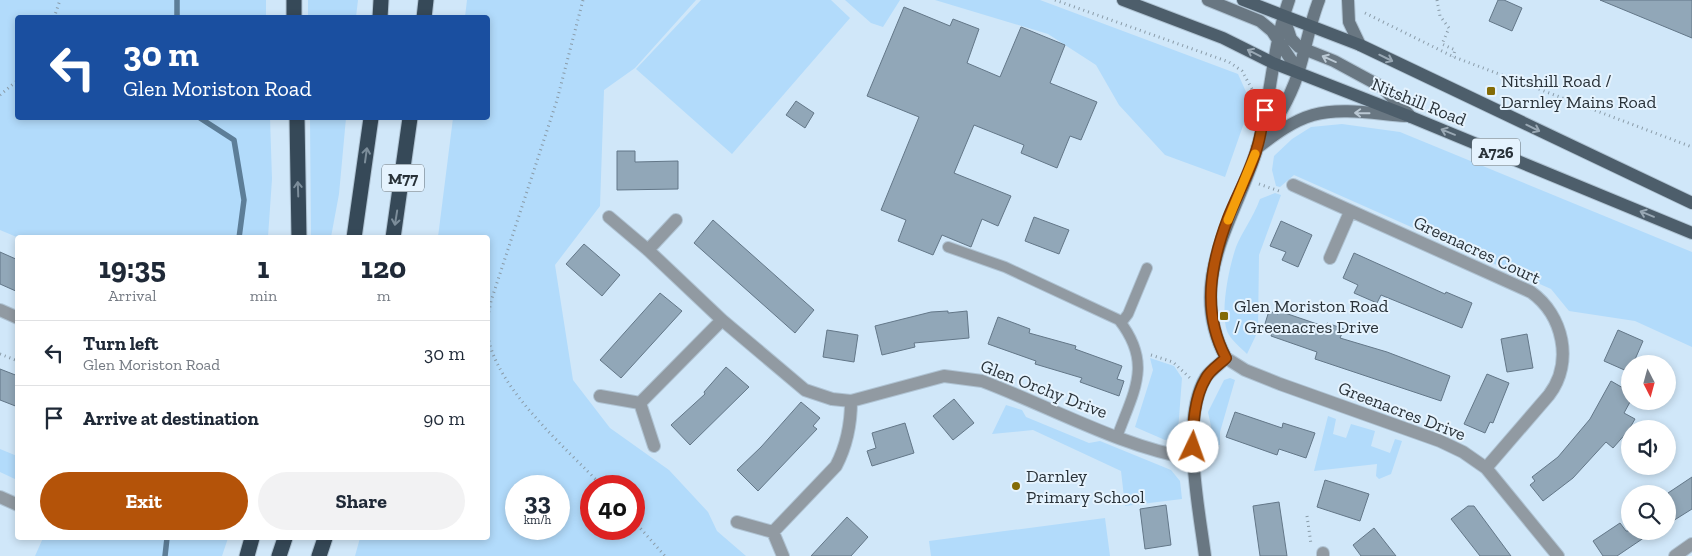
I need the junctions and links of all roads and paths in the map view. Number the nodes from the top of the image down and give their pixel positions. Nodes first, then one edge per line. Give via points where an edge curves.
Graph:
1 (60, 0) edge
2 (294, 0) edge
3 (381, 0) edge
4 (420, 0) edge
5 (426, 0) edge
6 (584, 0) edge
7 (1055, 0) edge
8 (1123, 0) edge
9 (1208, 0) edge
10 (1243, 0) edge
11 (1289, 0) edge
12 (1318, 0) edge
13 (1348, 0) edge
14 (1437, 0) edge
15 (55, 15) edge
16 (294, 15) edge
17 (380, 15) edge
18 (419, 15) edge
19 (424, 15) edge
20 (1284, 16) junction
21 (1367, 16) dead end
22 (1309, 25) junction
23 (1278, 39) junction
24 (1360, 45) junction
25 (1304, 49) junction
26 (1453, 57) junction
27 (1273, 63) junction
28 (1299, 72) junction
29 (15, 82) edge
30 (1253, 92) dead end
31 (0, 95) edge
32 (1410, 117) junction
33 (297, 120) edge
34 (370, 120) edge
35 (410, 120) edge
36 (1692, 146) edge
37 (1257, 148) junction
38 (1245, 180) junction
39 (1293, 185) joint
40 (1692, 202) edge
41 (1350, 212) junction
42 (609, 216) dead end
43 (676, 220) dead end
44 (1692, 233) edge
45 (299, 235) edge
46 (354, 235) edge
47 (393, 235) edge
48 (948, 247) dead end
49 (648, 250) junction
50 (1330, 258) dead end
51 (1147, 268) dead end
52 (490, 309) edge
53 (0, 310) edge
54 (15, 317) edge
55 (722, 320) junction
56 (1121, 323) junction
57 (490, 342) edge
58 (1137, 351) junction
59 (0, 354) edge
60 (1226, 358) junction
61 (15, 360) edge
62 (1200, 390) junction
63 (600, 396) dead end
64 (851, 401) junction
65 (640, 403) junction
66 (1118, 437) junction
67 (654, 446) dead end
68 (1193, 459) junction
69 (1486, 468) junction
70 (592, 475) edge
71 (0, 497) edge
72 (15, 504) edge
73 (1307, 516) dead end
74 (737, 522) dead end
75 (773, 532) junction
76 (645, 533) edge
77 (251, 540) edge
78 (284, 540) edge
79 (324, 540) edge
80 (1692, 544) edge
81 (1323, 555) edge
82 (247, 556) edge
83 (279, 556) edge
84 (319, 556) edge
85 (665, 556) edge
86 (783, 556) edge
87 (1206, 556) edge
88 (1558, 556) edge
89 (1675, 556) edge

1 - 15 path
2 - 16 highway
3 - 17 highway
4 - 18 highway
5 - 19 highway
6 - 52 path via 557,100
7 - 30 path via 1229,62 1242,71
27 -> 8 main road, Nitshill Road / A726 via 1223,38
9 - 23 street via 1260,21
10 - 20 main road, Nitshill Road / A726
11 - 20 street
12 - 22 street
13 - 24 street via 1349,22
14 - 26 path via 1440,16 1448,28 1442,44 1456,50
20 - 22 main road, Nitshill Road / A726
20 - 23 street
20 - 25 street via 1291,39
21 - 26 path
22 - 24 main road, Nitshill Road / A726
22 - 25 street
23 - 27 street
23 - 28 street
24 -> 40 main road, Nitshill Road / A726
25 - 28 street
32 -> 25 street via 1382,87
26 - 36 path
27 - 28 main road, Nitshill Road / A726
27 - 37 street
28 - 32 main road, Nitshill Road / A726
28 - 37 street via 1280,114
29 - 31 path
32 -> 37 street via 1365,113 1314,115 1280,130
44 -> 32 main road, Nitshill Road / A726
45 -> 33 highway
46 -> 34 highway, M77
35 -> 47 highway, M77
37 - 38 street
38 - 39 path via 1285,193
38 - 60 street via 1228,218 1212,278 1212,324
39 - 41 street, Greenacres Court
41 - 50 street
41 - 69 street, Greenacres Court via 1531,292 1553,313 1562,339 1563,355 1557,382 1550,395
42 - 49 street, Glen Orchy Drive
43 - 49 street
48 - 56 lane via 1005,266
49 - 55 street, Glen Orchy Drive
51 - 56 lane
53 - 54 street
55 - 64 street, Glen Orchy Drive via 805,390
55 - 65 street
56 - 58 lane
57 - 70 path via 498,368 519,398
58 - 62 path via 1173,362
58 - 66 lane via 1137,380
59 - 61 path
60 - 62 street via 1207,376
60 - 69 street, Greenacres Drive via 1244,370 1280,384 1440,441
62 - 68 street via 1195,412
63 - 65 street
64 - 66 street, Glen Orchy Drive via 944,376 962,377 1022,396
64 - 75 street via 849,430 836,466
65 - 67 street
66 - 68 street, Glen Orchy Drive via 1168,455
68 - 87 street
69 - 88 street, Greenacres Drive
71 - 72 street
73 - 81 path via 1311,546
74 - 75 street
75 - 86 street
76 - 85 path
77 - 82 highway
78 - 83 highway
79 - 84 highway
80 - 89 street

